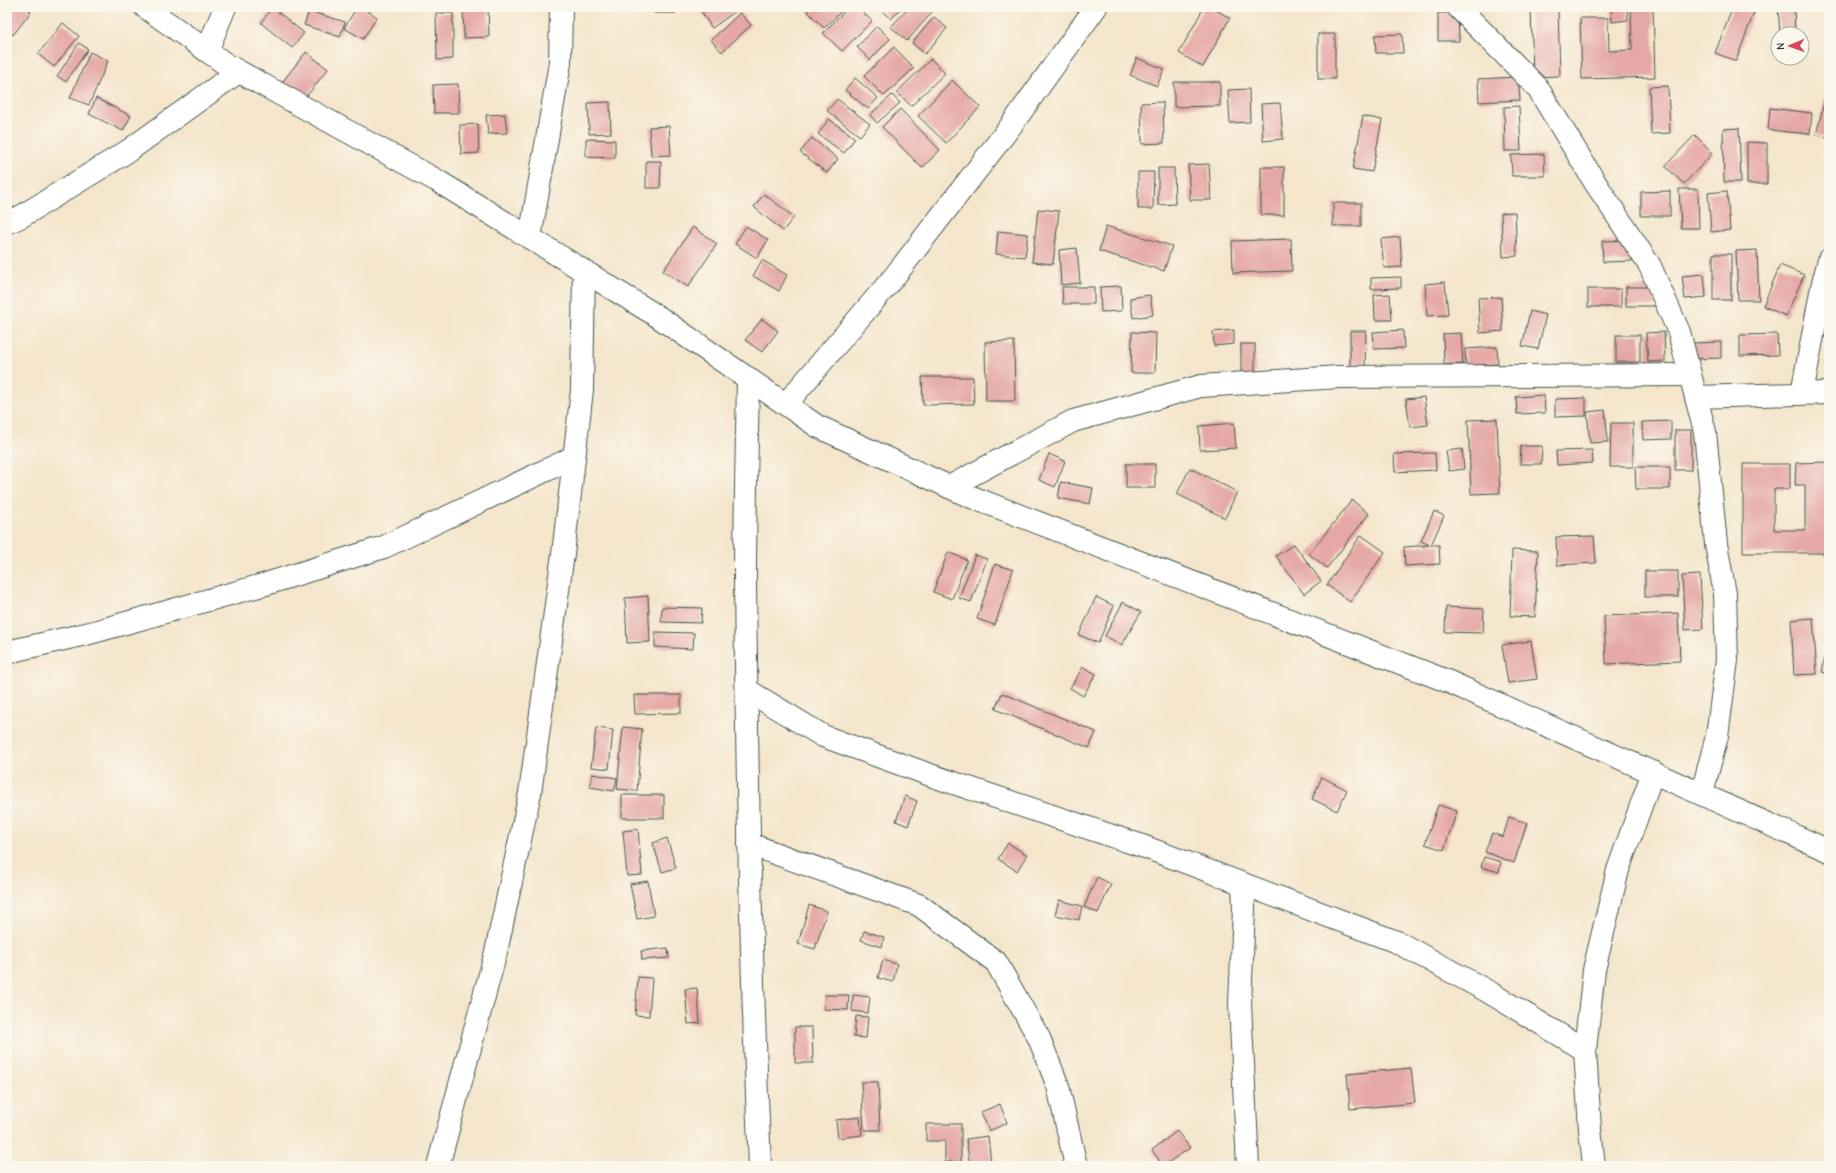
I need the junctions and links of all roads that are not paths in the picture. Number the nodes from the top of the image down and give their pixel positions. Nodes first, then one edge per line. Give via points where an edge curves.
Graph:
1 (145, 7) edge
2 (225, 7) edge
3 (561, 7) edge
4 (1096, 7) edge
5 (1458, 7) edge
6 (206, 51) junction
7 (238, 72) junction
8 (7, 223) edge
9 (530, 238) junction
10 (1829, 260) edge
11 (584, 272) junction
12 (1690, 375) junction
13 (748, 378) junction
14 (1802, 393) junction
15 (1829, 393) edge
16 (1696, 397) junction
17 (786, 404) junction
18 (574, 457) junction
19 (949, 487) junction
20 (7, 654) edge
21 (747, 690) junction
22 (1653, 772) junction
23 (1702, 793) junction
24 (749, 844) junction
25 (1829, 850) edge
26 (1243, 884) junction
27 (1586, 1050) junction
28 (438, 1166) edge
29 (760, 1166) edge
30 (1076, 1166) edge
31 (1248, 1166) edge
32 (1594, 1166) edge

1 - 6 street
2 - 6 street
3 - 9 street via 560,63
4 - 17 street via 1010,127 894,277
5 - 12 street via 1537,87 1650,266 1679,332
6 - 7 street
7 - 8 street via 128,152
7 - 9 street via 436,180
9 - 11 street
10 - 14 street
11 - 13 street via 657,316
11 - 18 street via 582,390
12 - 16 street
12 - 19 street via 1339,377 1201,386 1073,421
13 - 17 street
13 - 21 street via 745,578
14 - 15 street
14 - 16 street
16 - 23 street via 1705,432 1716,544 1725,594 1727,660 1717,736
17 - 19 street via 817,426
18 - 20 street via 384,547 266,584
18 - 28 street via 530,793 496,952
19 - 22 street via 1447,681
21 - 24 street
21 - 26 street via 823,736 1145,847
22 - 23 street
22 - 27 street via 1618,870 1594,970
23 - 25 street
24 - 29 street
24 - 30 street via 919,905 996,962 1039,1038 1058,1086
26 - 27 street via 1397,942 1487,991
26 - 31 street via 1240,1004
27 - 32 street

